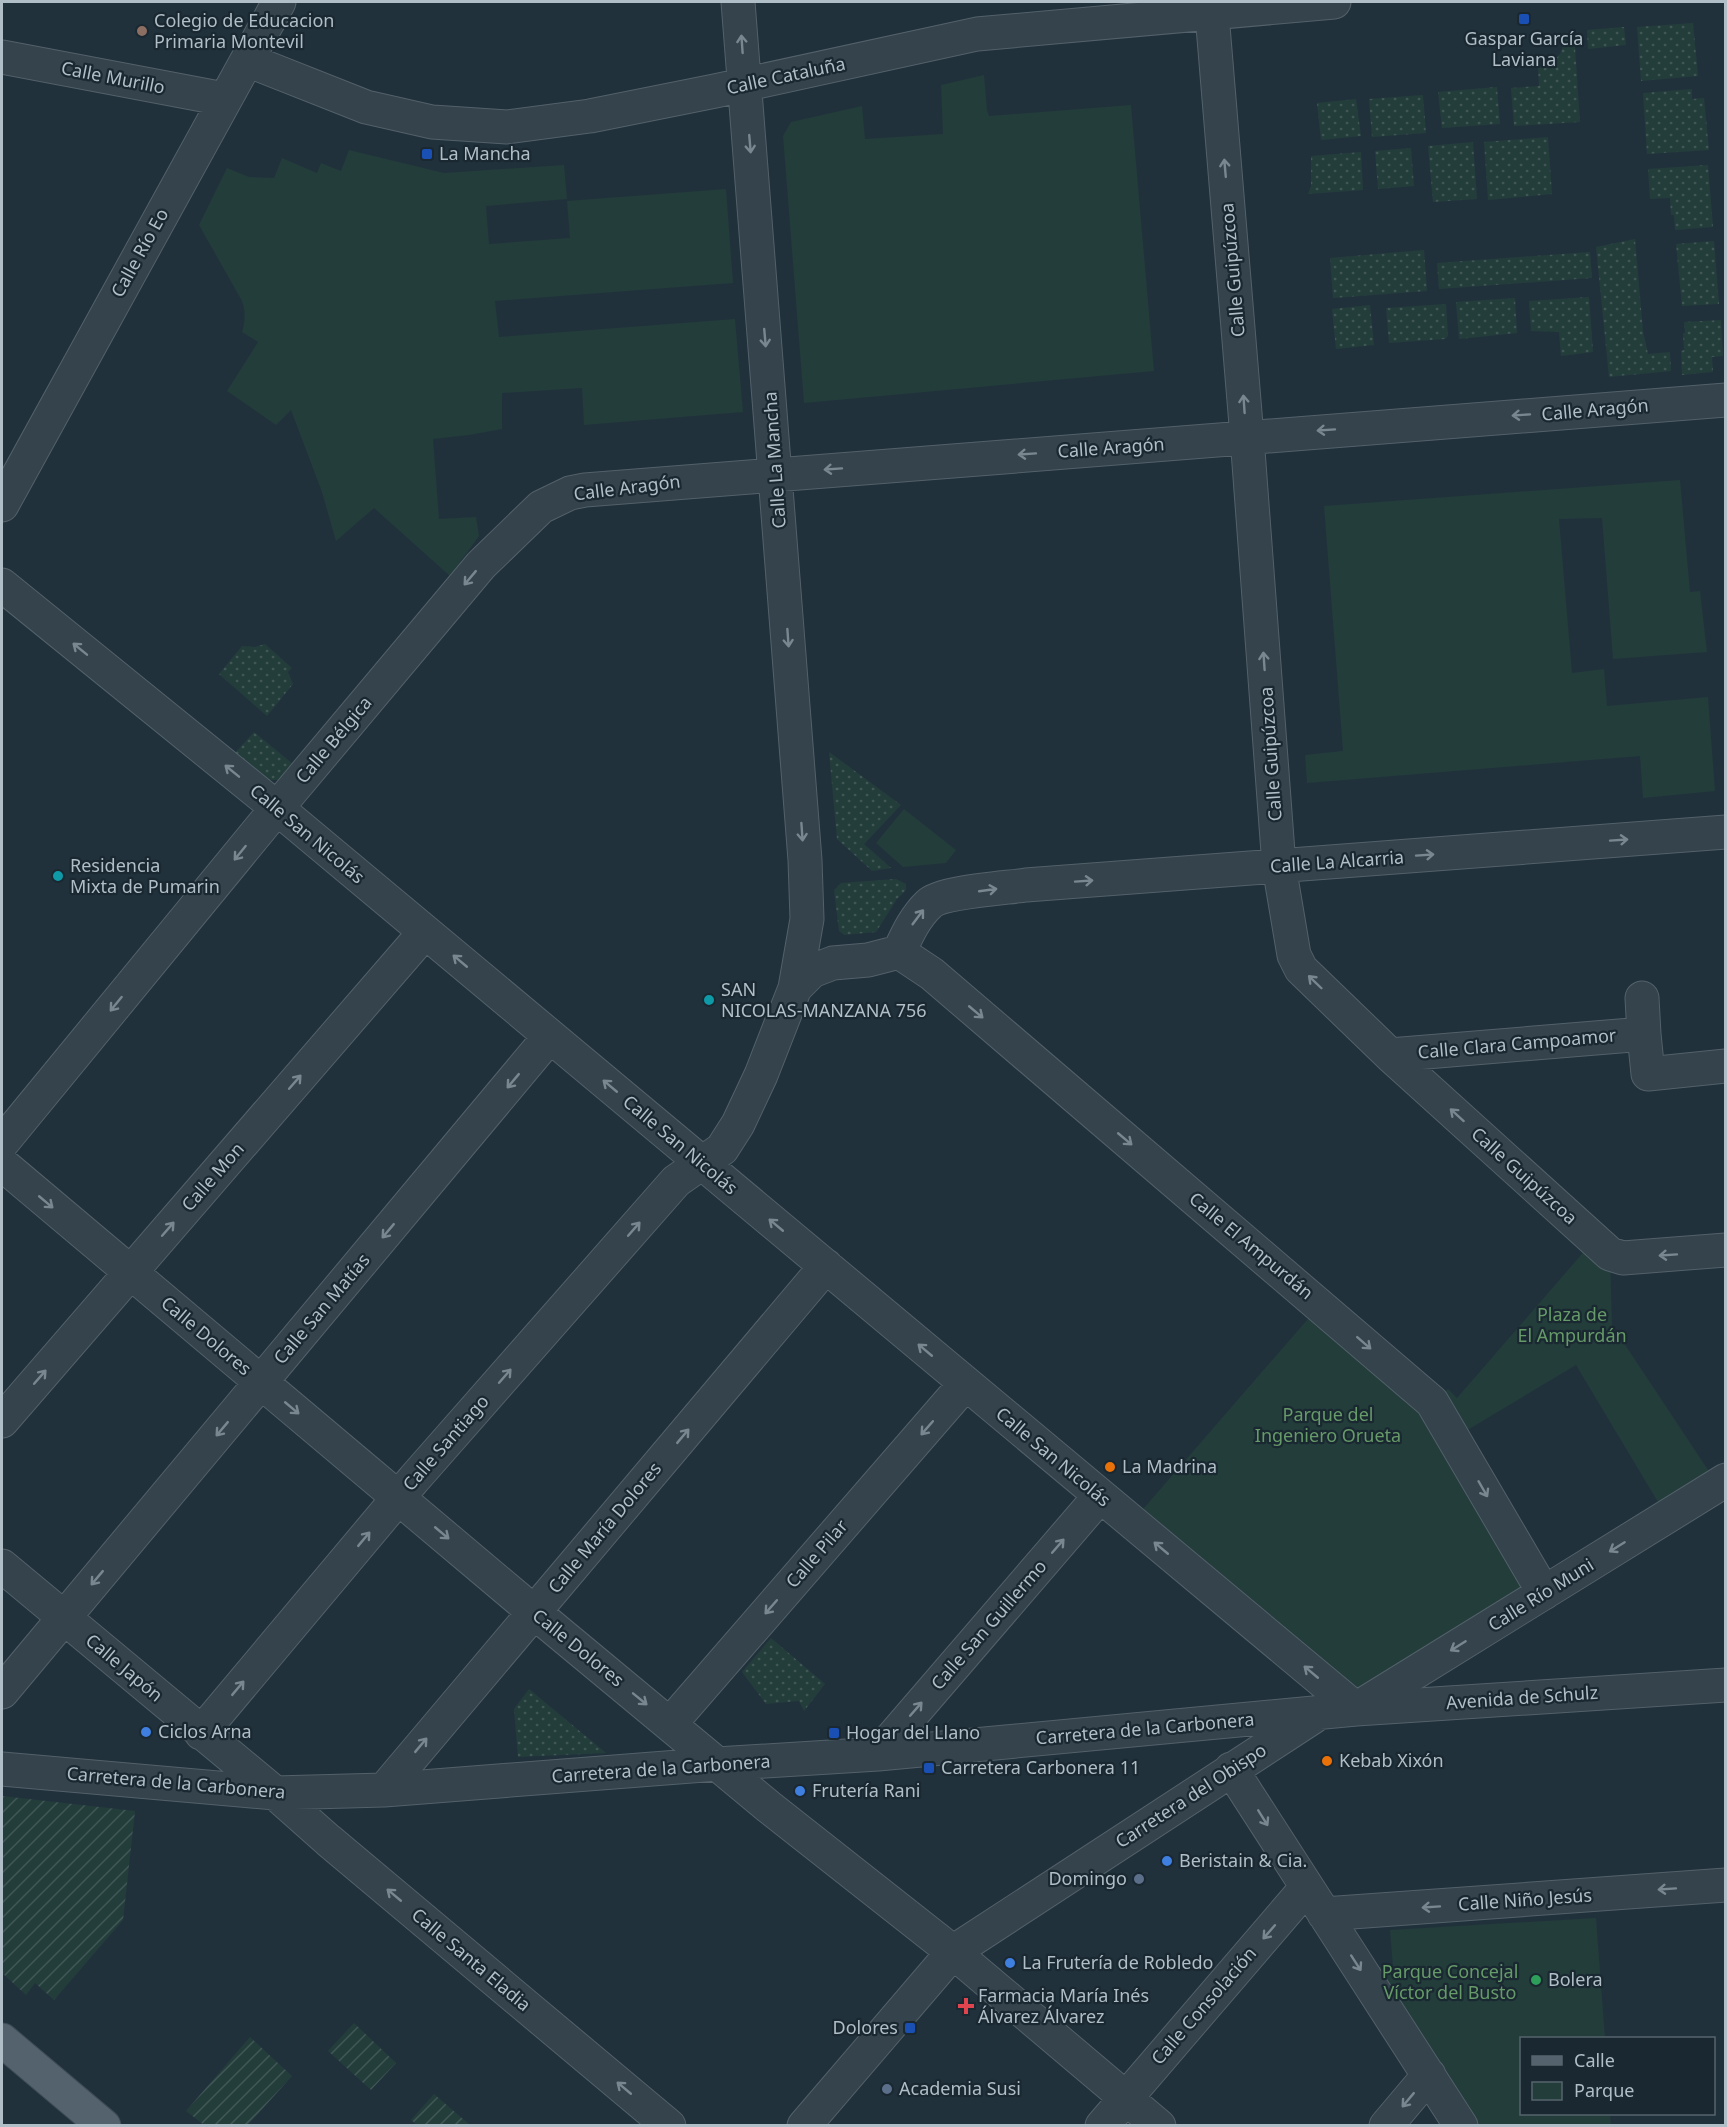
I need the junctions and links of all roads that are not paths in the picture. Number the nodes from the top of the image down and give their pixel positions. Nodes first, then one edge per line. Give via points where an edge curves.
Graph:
1 (279, 2) edge
2 (738, 2) edge
3 (1334, 2) edge
4 (1211, 6) edge
5 (2, 57) edge
6 (247, 60) junction
7 (745, 86) junction
8 (224, 99) junction
9 (1725, 400) edge
10 (1247, 437) junction
11 (776, 473) junction
12 (2, 506) edge
13 (511, 536) joint
14 (2, 585) edge
15 (277, 808) junction
16 (1725, 832) edge
17 (1279, 866) junction
18 (807, 920) junction
19 (425, 932) junction
20 (899, 952) junction
21 (833, 963) junction
22 (795, 988) junction
23 (1641, 998) dead end
24 (1644, 1034) junction
25 (550, 1036) junction
26 (1390, 1054) junction
27 (1725, 1066) edge
28 (2, 1143) edge
29 (700, 1162) junction
30 (2, 1164) edge
31 (1725, 1250) edge
32 (826, 1266) junction
33 (130, 1272) junction
34 (261, 1382) junction
35 (965, 1384) junction
36 (2, 1421) edge
37 (1725, 1480) edge
38 (1100, 1496) junction
39 (399, 1497) junction
40 (2, 1566) edge
41 (1544, 1593) junction
42 (534, 1612) junction
43 (64, 1617) junction
44 (1725, 1685) edge
45 (2, 1692) edge
46 (1356, 1709) junction
47 (1319, 1713) junction
48 (670, 1724) junction
49 (201, 1733) junction
50 (878, 1754) junction
51 (717, 1764) junction
52 (2, 1768) edge
53 (1231, 1769) junction
54 (384, 1790) junction
55 (275, 1793) junction
56 (1725, 1885) edge
57 (1307, 1887) junction
58 (1324, 1914) junction
59 (953, 1952) junction
60 (2, 2040) edge
61 (1429, 2075) junction
62 (1125, 2097) junction
63 (104, 2126) edge
64 (669, 2126) edge
65 (804, 2126) edge
66 (1102, 2126) edge
67 (1160, 2126) edge
68 (1386, 2126) edge
69 (1461, 2126) edge

1 - 6 street, Calle Río Eo
7 -> 2 street, Calle La Mancha
3 - 4 street, Calle Cataluña
4 - 7 street, Calle Cataluña via 977,34
10 -> 4 street, Calle Guipúzcoa
5 - 8 street, Calle Murillo
6 - 7 street, Calle Cataluña via 366,107 432,122 507,127 590,116
6 - 8 street, Calle Río Eo
7 -> 11 street, Calle La Mancha
8 - 12 street, Calle Río Eo
9 -> 10 street, Calle Aragón
10 -> 11 street, Calle Aragón
17 -> 10 street, Calle Guipúzcoa
11 - 13 street, Calle Aragón via 585,489 541,507
11 -> 18 street, Calle La Mancha
13 -> 15 street, Calle Bélgica via 481,565
15 -> 14 street, Calle San Nicolás
15 - 19 street, Calle San Nicolás
15 -> 28 street, Calle Bélgica
17 -> 16 street, Calle La Alcarria
20 -> 17 street, Calle La Alcarria via 914,922 930,902 950,895 1026,885
26 -> 17 street, Calle Guipúzcoa via 1301,969 1294,955
18 - 21 street via 818,948
18 - 22 street
25 -> 19 street, Calle San Nicolás
33 -> 19 street, Calle Mon
20 - 21 street
20 -> 41 street, Calle El Ampurdán via 941,982 1432,1402
21 - 22 street via 812,971
22 - 29 street via 738,1124 722,1149
23 - 24 street
24 - 26 street, Calle Clara Campoamor
24 - 27 street via 1648,1074
29 -> 25 street, Calle San Nicolás
25 -> 34 street, Calle San Matías
31 -> 26 street, Calle Guipúzcoa via 1623,1258 1611,1254
32 -> 29 street, Calle San Nicolás
39 -> 29 street, Calle Santiago via 676,1181
30 -> 33 street, Calle Dolores
35 -> 32 street, Calle San Nicolás
42 -> 32 street, Calle María Dolores
33 - 34 street, Calle Dolores
36 -> 33 street, Calle Mon
34 -> 39 street, Calle Dolores
34 -> 43 street, Calle San Matías
35 - 38 street, Calle San Nicolás
35 -> 48 street, Calle Pilar
37 -> 41 street, Calle Río Muni
46 -> 38 street, Calle San Nicolás
50 -> 38 street, Calle San Guillermo
39 -> 42 street, Calle Dolores
49 -> 39 street, Calle Santiago
40 - 43 street, Calle Japón
41 -> 46 street, Calle Río Muni
42 -> 48 street, Calle Dolores
54 -> 42 street, Calle María Dolores
43 - 45 street, Calle San Matías
43 - 49 street, Calle Japón
44 - 46 street, Avenida de Schulz
46 - 47 street, Avenida de Schulz
47 - 50 street, Carretera de la Carbonera
47 - 53 street, Carretera del Obispo
48 - 51 street, Calle Dolores
49 - 55 street, Calle Japón
50 - 51 street, Carretera de la Carbonera
51 - 54 street, Carretera de la Carbonera
51 - 59 street, Calle Dolores
52 - 55 street, Carretera de la Carbonera
53 -> 57 street
53 - 59 street, Carretera del Obispo
54 - 55 street, Carretera de la Carbonera
64 -> 55 street, Calle Santa Eladia
56 -> 58 street, Calle Niño Jesús
57 - 58 street
57 -> 62 street, Calle Consolación
58 -> 61 street
59 - 62 street, Calle Dolores
59 - 65 street, Carretera del Obispo
60 - 63 main road
61 -> 68 street
61 - 69 street
62 - 66 street, Calle Consolación
62 - 67 street, Calle Dolores

